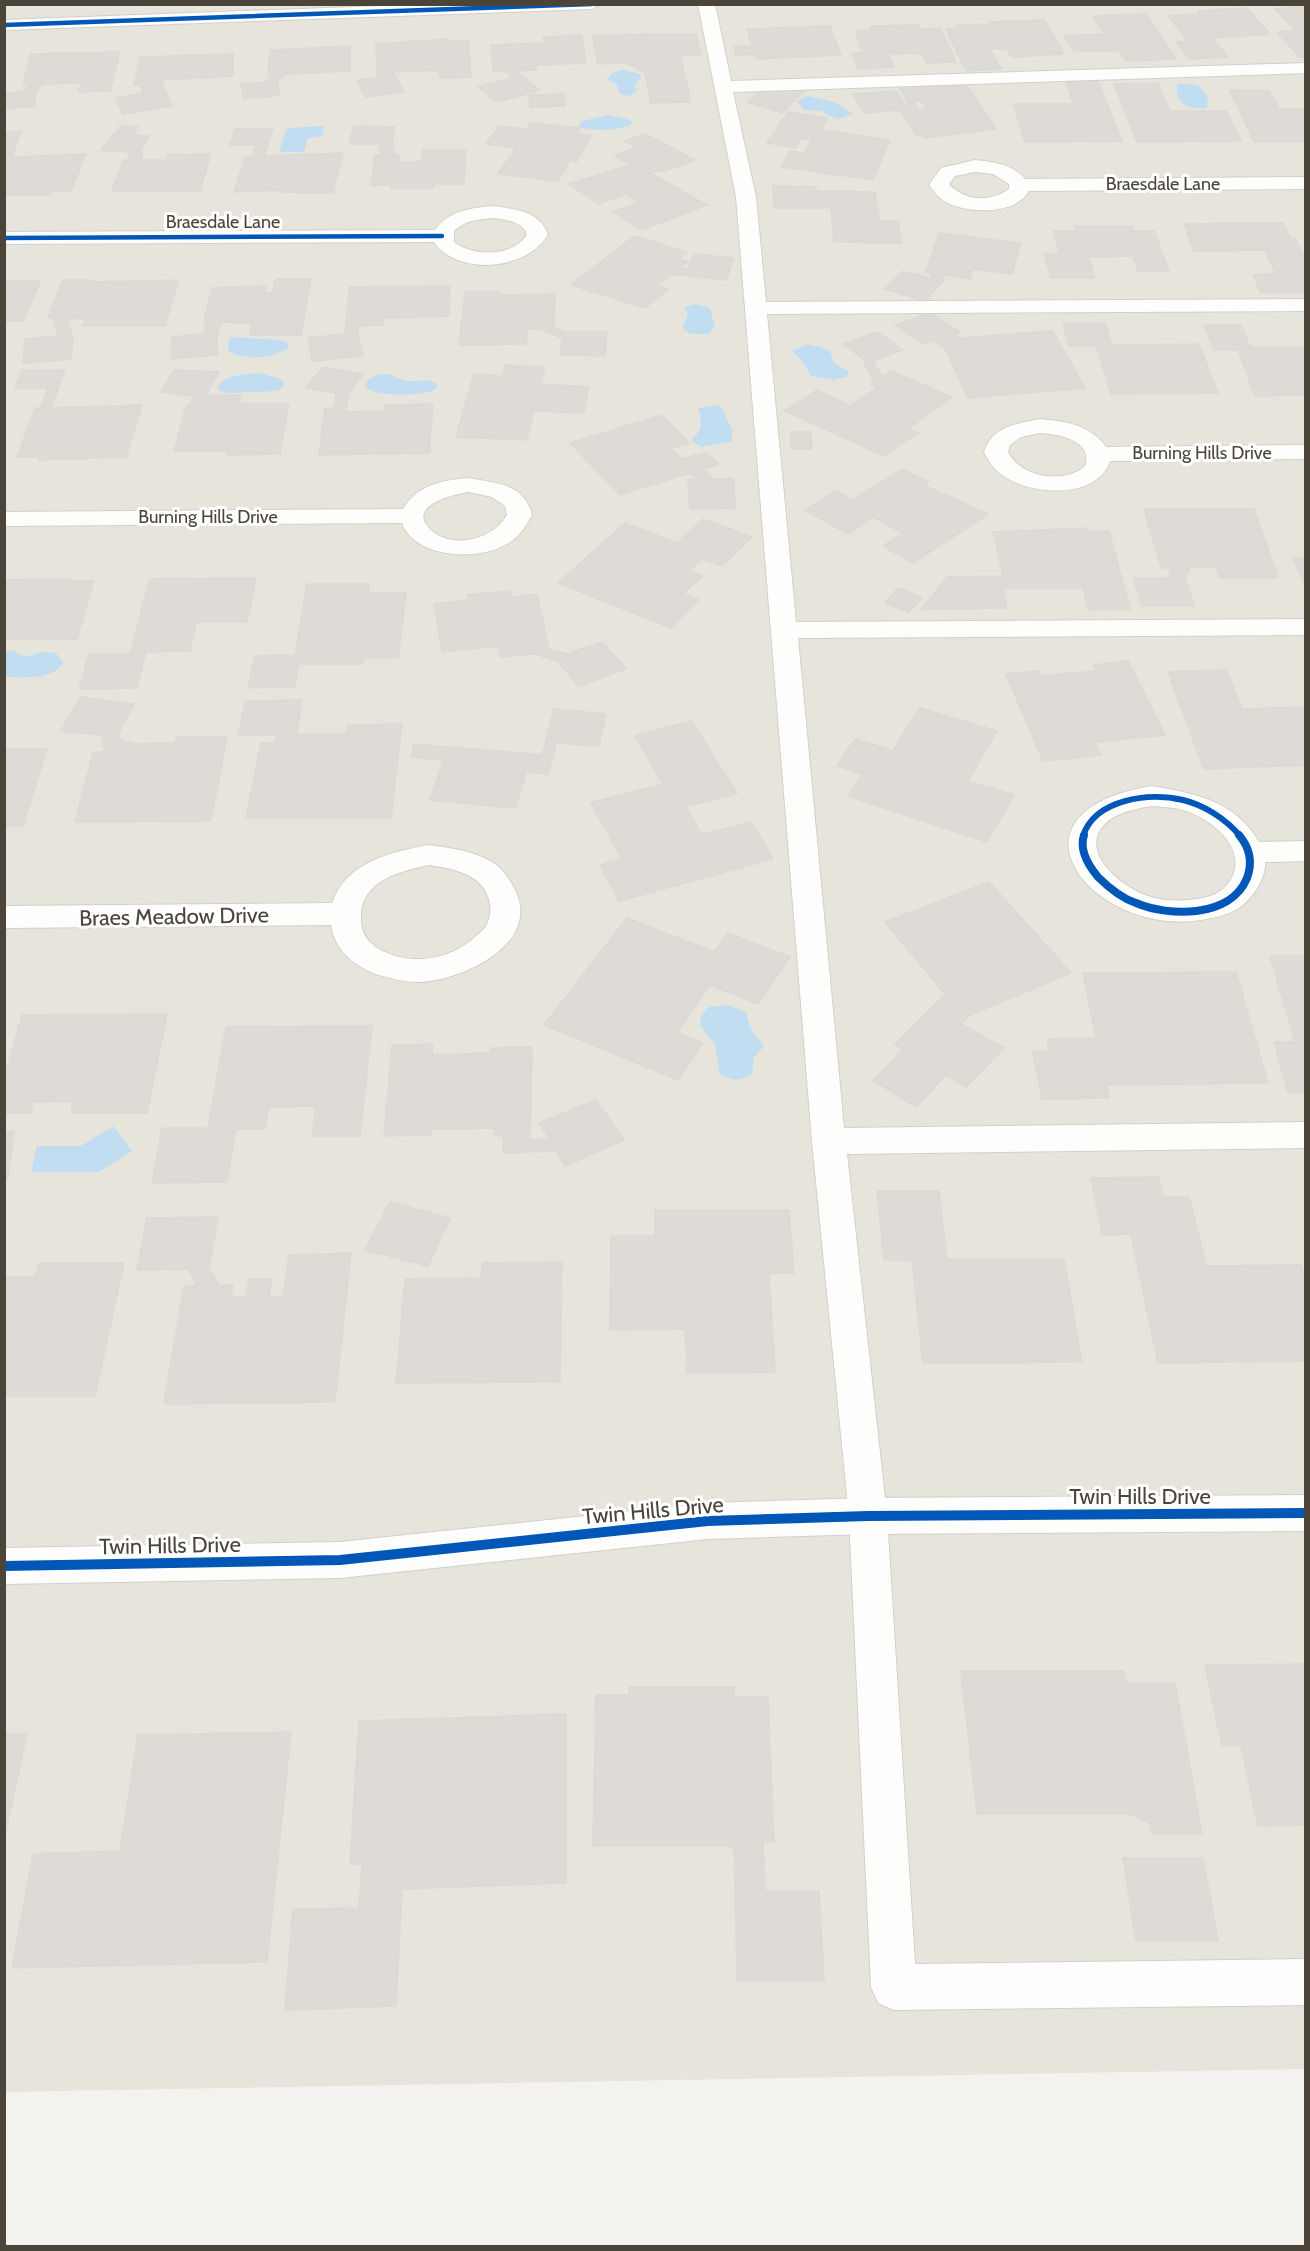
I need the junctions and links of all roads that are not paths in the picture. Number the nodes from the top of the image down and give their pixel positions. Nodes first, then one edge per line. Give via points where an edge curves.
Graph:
1 (592, 4) edge
2 (706, 4) edge
3 (4, 25) edge
4 (1305, 68) edge
5 (723, 87) junction
6 (1305, 183) edge
7 (1020, 185) dead end
8 (442, 236) dead end
9 (4, 238) edge
10 (1305, 305) edge
11 (756, 308) junction
12 (1305, 452) edge
13 (1099, 454) dead end
14 (412, 516) dead end
15 (4, 519) edge
16 (1305, 627) edge
17 (784, 630) junction
18 (1250, 852) junction
19 (1305, 852) edge
20 (344, 914) junction
21 (4, 917) edge
22 (1305, 1135) edge
23 (829, 1141) junction
24 (1305, 1513) edge
25 (868, 1516) junction
26 (4, 1566) edge
27 (1305, 1982) edge

1 - 3 street
2 - 5 street
4 - 5 street
5 - 11 street via 746,196
6 - 7 street, Braesdale Lane
8 - 9 street, Braesdale Lane
10 - 11 street
11 - 17 street
12 - 13 street, Burning Hills Drive
14 - 15 street, Burning Hills Drive
16 - 17 street
17 - 23 street
18 - 18 street via 1237,831 1213,812 1184,800 1152,796 1122,801 1098,814 1084,832 1083,854 1095,876 1118,896 1148,908 1183,913 1214,908 1238,894 1250,874
18 - 19 street
20 - 20 street via 348,936 364,955 390,968 422,971 454,965 481,951 500,932 506,909 501,887 484,870 459,859 429,855 398,860 371,873 352,892
20 - 21 street, Braes Meadow Drive
22 - 23 street
23 - 25 street
24 - 25 street, Twin Hills Drive
25 - 26 street, Twin Hills Drive via 708,1521 340,1560
25 - 27 street via 894,1987

